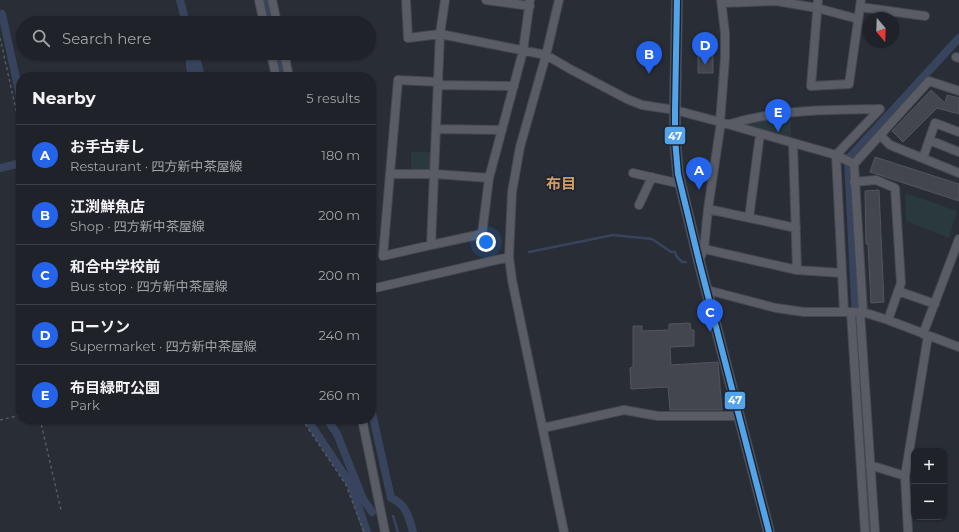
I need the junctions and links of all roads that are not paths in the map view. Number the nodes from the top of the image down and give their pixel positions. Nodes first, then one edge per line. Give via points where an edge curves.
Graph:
1 (259, 0) edge
2 (272, 0) edge
3 (406, 0) edge
4 (445, 0) edge
5 (488, 0) edge
6 (559, 0) edge
7 (677, 0) edge
8 (722, 2) edge
9 (530, 3) edge
10 (860, 3) edge
11 (818, 4) edge
12 (262, 16) edge
13 (275, 16) edge
14 (925, 16) dead end
15 (858, 19) junction
16 (440, 34) junction
17 (523, 51) junction
18 (546, 55) junction
19 (272, 60) edge
20 (285, 60) edge
21 (275, 72) edge
22 (288, 72) edge
23 (438, 83) junction
24 (514, 86) junction
25 (959, 91) edge
26 (674, 110) junction
27 (721, 122) junction
28 (730, 124) junction
29 (436, 129) junction
30 (502, 130) junction
31 (959, 132) edge
32 (760, 134) junction
33 (880, 135) junction
34 (929, 140) junction
35 (793, 143) junction
36 (959, 152) edge
37 (836, 155) junction
38 (923, 158) junction
39 (850, 162) junction
40 (632, 173) dead end
41 (959, 173) edge
42 (390, 174) junction
43 (435, 174) junction
44 (652, 177) junction
45 (489, 178) junction
46 (854, 182) junction
47 (681, 184) junction
48 (640, 205) dead end
49 (708, 209) junction
50 (749, 218) junction
51 (796, 228) junction
52 (959, 239) edge
53 (431, 245) junction
54 (704, 249) junction
55 (509, 257) junction
56 (699, 261) junction
57 (797, 270) junction
58 (842, 273) junction
59 (376, 288) edge
60 (706, 290) junction
61 (898, 291) junction
62 (935, 304) junction
63 (855, 312) junction
64 (888, 320) junction
65 (926, 335) junction
66 (959, 348) edge
67 (738, 416) junction
68 (363, 424) edge
69 (543, 428) junction
70 (870, 465) junction
71 (905, 476) junction
72 (385, 532) edge
73 (564, 532) edge
74 (769, 532) edge
75 (865, 532) edge
76 (875, 532) edge
77 (908, 532) edge

1 - 12 street
2 - 13 street
3 - 16 street via 408,38
4 - 16 street
5 - 9 street
6 - 18 street
7 - 26 main road
8 - 11 street via 776,1
8 - 27 street via 725,58
9 - 17 street
10 - 14 street
10 - 15 street
11 - 15 street
11 - 15 street via 811,86 849,84
16 - 17 street
16 - 23 street
17 - 18 street
17 - 24 street
18 - 26 street via 628,99 642,105
18 - 55 street via 520,147 512,192
19 - 21 street
20 - 22 street
23 - 24 street
23 - 29 street
23 - 42 street via 398,80
24 - 30 street
25 - 33 street via 929,81
26 - 27 street
26 - 47 main road via 678,174
27 - 28 street
27 - 49 street
28 - 32 street
28 - 37 street via 752,117 809,110 880,109
29 - 30 street
29 - 43 street
30 - 45 street
31 - 34 street via 935,123
32 - 35 street
32 - 50 street
33 - 38 street via 890,145
33 - 39 street
34 - 36 street
34 - 38 street
35 - 37 street
35 - 51 street
37 - 39 street
37 - 58 street
38 - 41 street
39 - 46 street
40 - 44 street
42 - 43 street
42 - 53 street via 383,256
43 - 45 street
43 - 53 street
44 - 47 street
44 - 48 street
45 - 53 street via 482,234
46 - 61 street via 876,180 895,188 901,283
46 - 63 street
47 - 56 main road
49 - 50 street
49 - 54 street
50 - 51 street
51 - 57 street
52 - 62 street
54 - 56 street
54 - 57 street
55 - 59 street
55 - 69 street
56 - 60 main road
57 - 58 street
58 - 63 street
60 - 63 street via 776,308 804,312
60 - 67 main road
61 - 62 street
61 - 64 street
62 - 65 street
63 - 64 street
63 - 70 street
63 - 75 street
64 - 65 street
65 - 66 street
65 - 71 street
67 - 69 street via 658,416 624,410
67 - 74 main road
68 - 72 street
69 - 73 street
70 - 71 street
70 - 76 street
71 - 77 street

